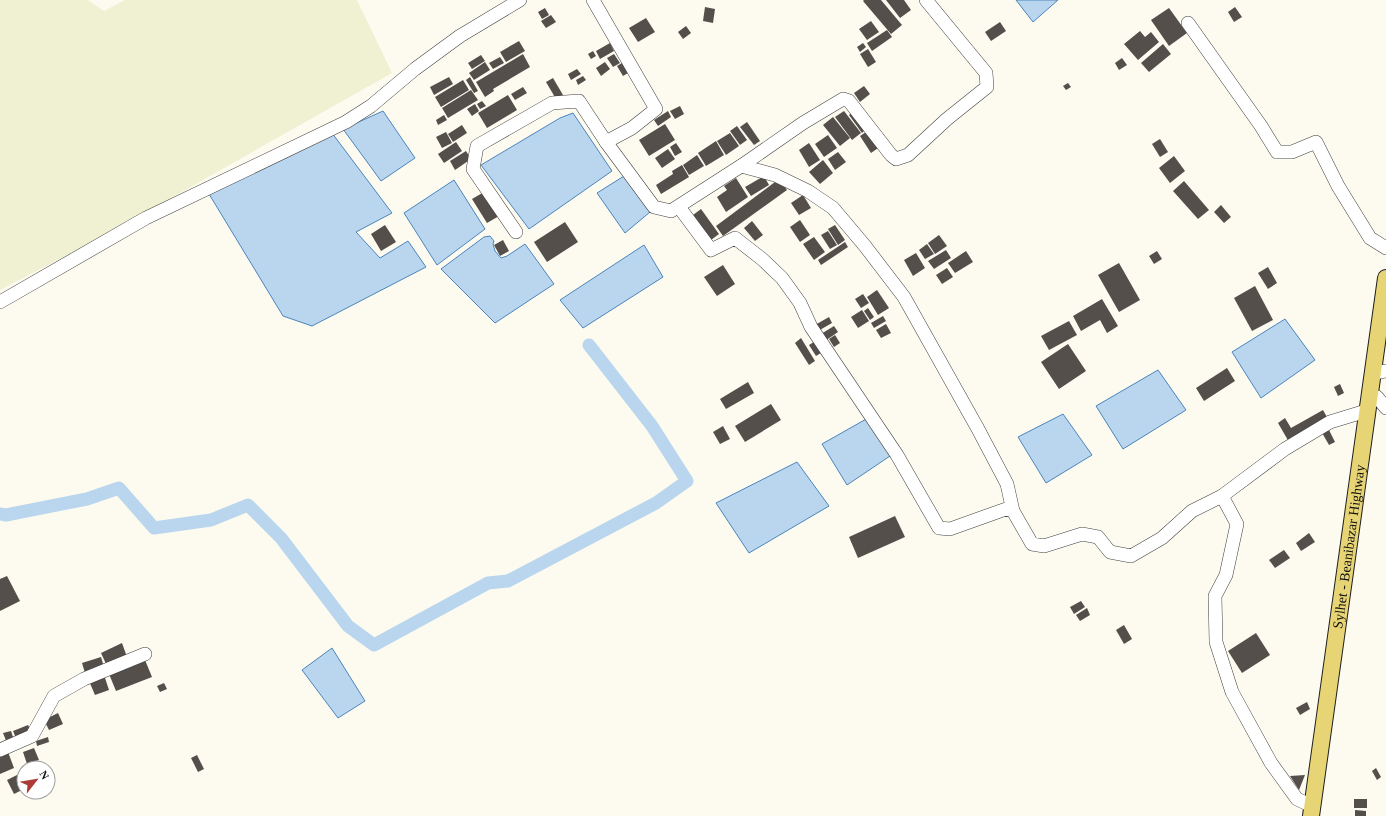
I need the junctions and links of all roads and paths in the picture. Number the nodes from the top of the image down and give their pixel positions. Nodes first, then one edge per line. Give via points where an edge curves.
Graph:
1 (520, 0) edge
2 (593, 0) edge
3 (926, 0) edge
4 (1188, 23) dead end
5 (606, 142) junction
6 (741, 166) junction
7 (679, 207) junction
8 (516, 232) dead end
9 (1386, 248) edge
10 (1386, 278) edge
11 (0, 302) edge
12 (1386, 334) edge
13 (1383, 372) edge
14 (1382, 402) edge
15 (1366, 411) junction
16 (1222, 496) junction
17 (1013, 511) junction
18 (145, 654) dead end
19 (0, 750) edge
20 (1315, 813) edge

1 - 11 street via 460,36 415,68 371,106 346,122 146,218
2 - 5 street via 656,109 632,128
3 - 6 street via 986,73 987,87 903,158 896,159 891,155 849,101 844,99 803,123
4 - 9 street via 1277,152 1292,152 1316,142 1338,186 1370,238
5 - 7 street via 654,207 671,211
5 - 8 street via 579,101 552,103 477,146 473,169
6 - 7 street
6 - 17 street via 775,175 808,191 833,208 865,246 904,296 1007,484
7 - 17 street via 710,250 735,238 782,278 800,303 811,327 897,455 939,528 950,529 1006,509
10 - 15 main road, Sylhet - Beanibazar Highway
12 - 13 main road, Sylhet - Beanibazar Highway
13 - 14 main road, Sylhet - Beanibazar Highway
14 - 20 main road, Sylhet - Beanibazar Highway
15 - 16 street via 1330,422 1286,449
15 - 20 main road, Sylhet - Beanibazar Highway
16 - 17 street via 1192,511 1162,538 1131,556 1110,552 1098,537 1082,534 1044,546 1032,544
16 - 20 street via 1237,524 1226,575 1215,596 1216,642 1232,692 1271,762 1297,798
18 - 19 street via 84,679 54,696 32,736

